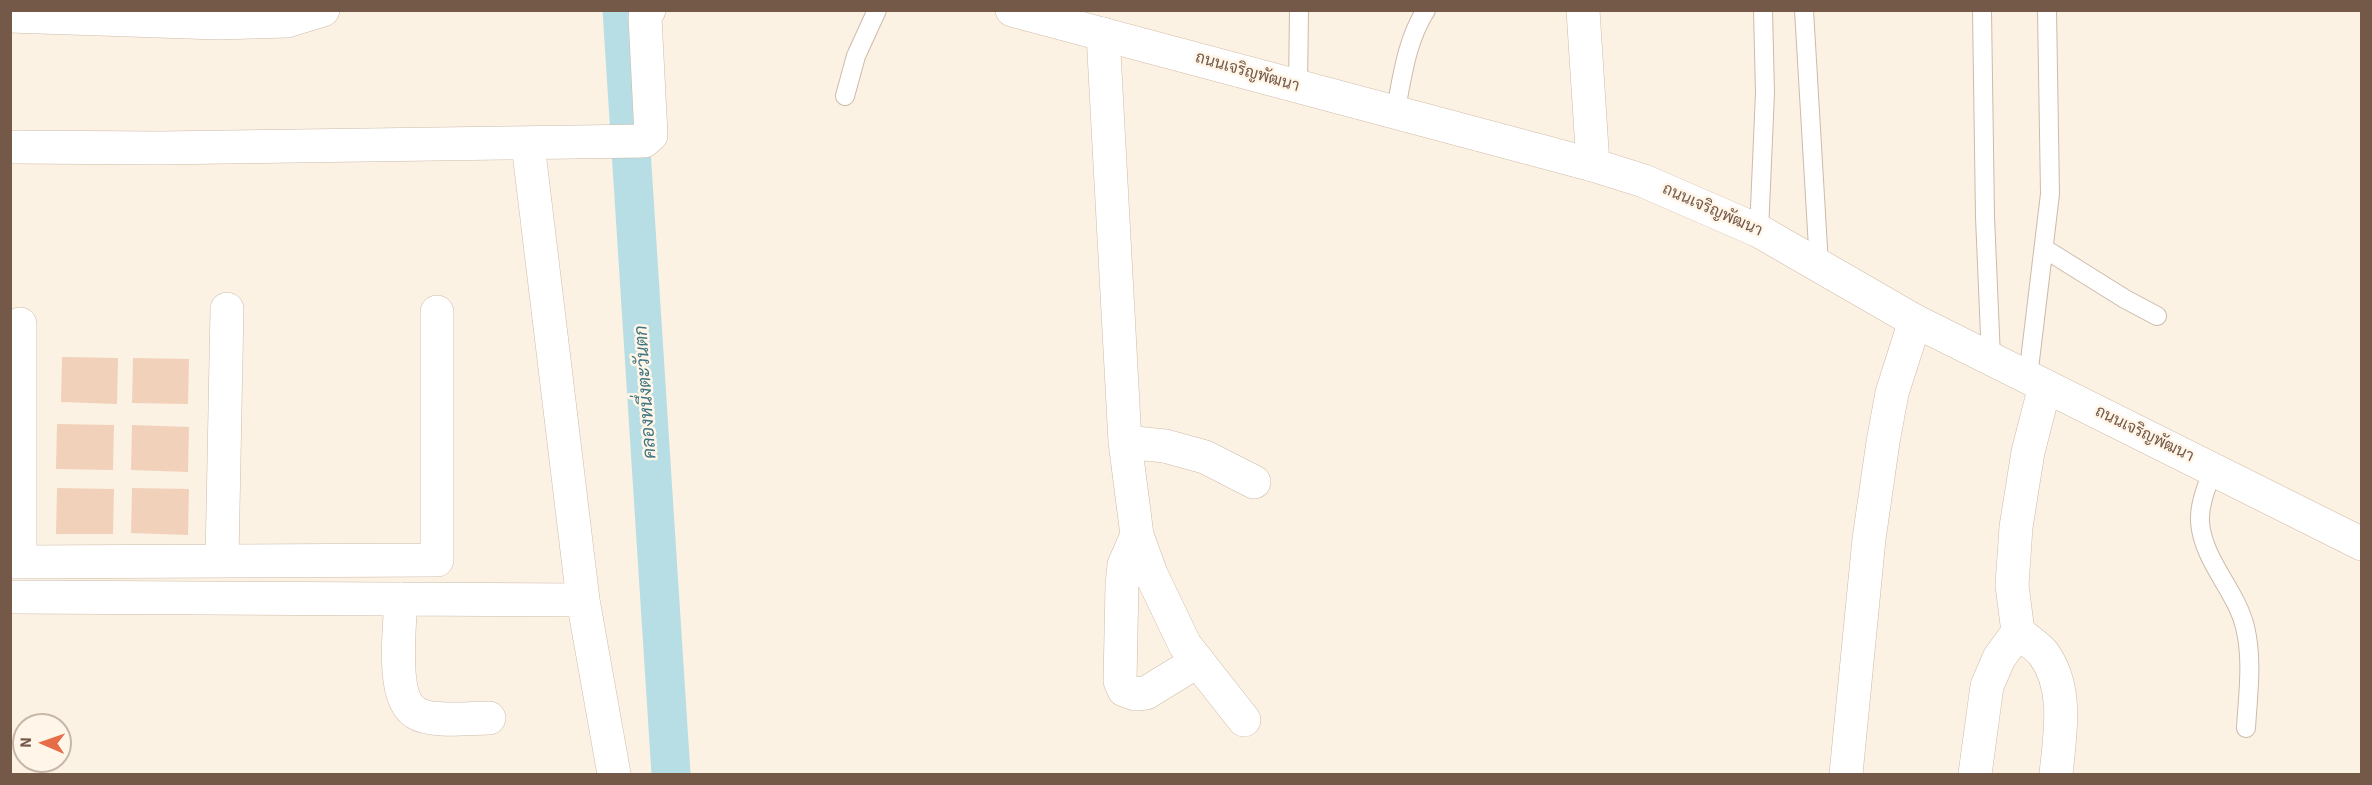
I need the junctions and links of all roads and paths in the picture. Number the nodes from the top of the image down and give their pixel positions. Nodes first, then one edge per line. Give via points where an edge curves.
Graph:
1 (323, 10) edge
2 (649, 10) edge
3 (877, 10) edge
4 (1012, 10) edge
5 (1299, 10) edge
6 (1426, 10) edge
7 (1583, 10) edge
8 (1763, 10) edge
9 (1804, 10) edge
10 (1982, 10) edge
11 (2047, 10) edge
12 (10, 16) edge
13 (1103, 34) junction
14 (1298, 87) junction
15 (844, 96) dead end
16 (1395, 114) junction
17 (540, 142) junction
18 (10, 147) edge
19 (1593, 165) junction
20 (1759, 231) junction
21 (2045, 249) junction
22 (1819, 265) junction
23 (227, 309) dead end
24 (437, 312) dead end
25 (2157, 316) dead end
26 (1915, 321) junction
27 (20, 324) dead end
28 (1991, 358) junction
29 (2037, 382) junction
30 (1125, 442) junction
31 (2213, 469) junction
32 (1254, 482) dead end
33 (1137, 535) junction
34 (2361, 544) edge
35 (222, 560) junction
36 (15, 562) edge
37 (10, 597) edge
38 (400, 599) junction
39 (583, 600) junction
40 (2018, 632) junction
41 (1198, 662) junction
42 (489, 718) dead end
43 (1244, 720) dead end
44 (2246, 728) dead end
45 (614, 774) edge
46 (1846, 774) edge
47 (1975, 774) edge
48 (2056, 774) edge

1 - 12 street via 287,21 218,23
2 - 17 street via 645,17 651,135 644,141
3 - 15 lane via 856,56
4 - 13 street, ถนนเจริญพัฒนา
5 - 14 lane
6 - 16 lane via 1409,47
7 - 19 street
8 - 20 lane via 1766,93
9 - 22 lane
10 - 28 lane
11 - 21 lane via 2050,194
13 - 14 street, ถนนเจริญพัฒนา
13 - 30 street
14 - 16 street, ถนนเจริญพัฒนา
16 - 19 street, ถนนเจริญพัฒนา
17 - 18 street
17 - 39 street
19 - 20 street, ถนนเจริญพัฒนา via 1644,181
20 - 22 street, ถนนเจริญพัฒนา
21 - 25 lane
21 - 29 lane
22 - 26 street, ถนนเจริญพัฒนา
23 - 35 street
24 - 35 street via 437,560
26 - 28 street, ถนนเจริญพัฒนา
26 - 46 street via 1892,393 1883,442 1869,539
27 - 36 street
28 - 29 street, ถนนเจริญพัฒนา
29 - 31 street, ถนนเจริญพัฒนา
29 - 40 street via 2016,527 2012,585
30 - 32 street via 1165,446 1205,457
30 - 33 street
31 - 34 street, ถนนเจริญพัฒนา
31 - 44 lane via 2200,522 2207,551 2228,586 2244,625 2249,654
33 - 41 street via 1175,625
33 - 41 street via 1124,566 1122,585 1120,681 1124,690 1146,693
35 - 36 street
37 - 38 street
38 - 39 street
38 - 42 street via 399,675 404,702 416,713 430,718
39 - 45 street
40 - 47 street via 1999,658 1987,686
40 - 48 street via 2042,652 2055,673 2062,714
41 - 43 street

